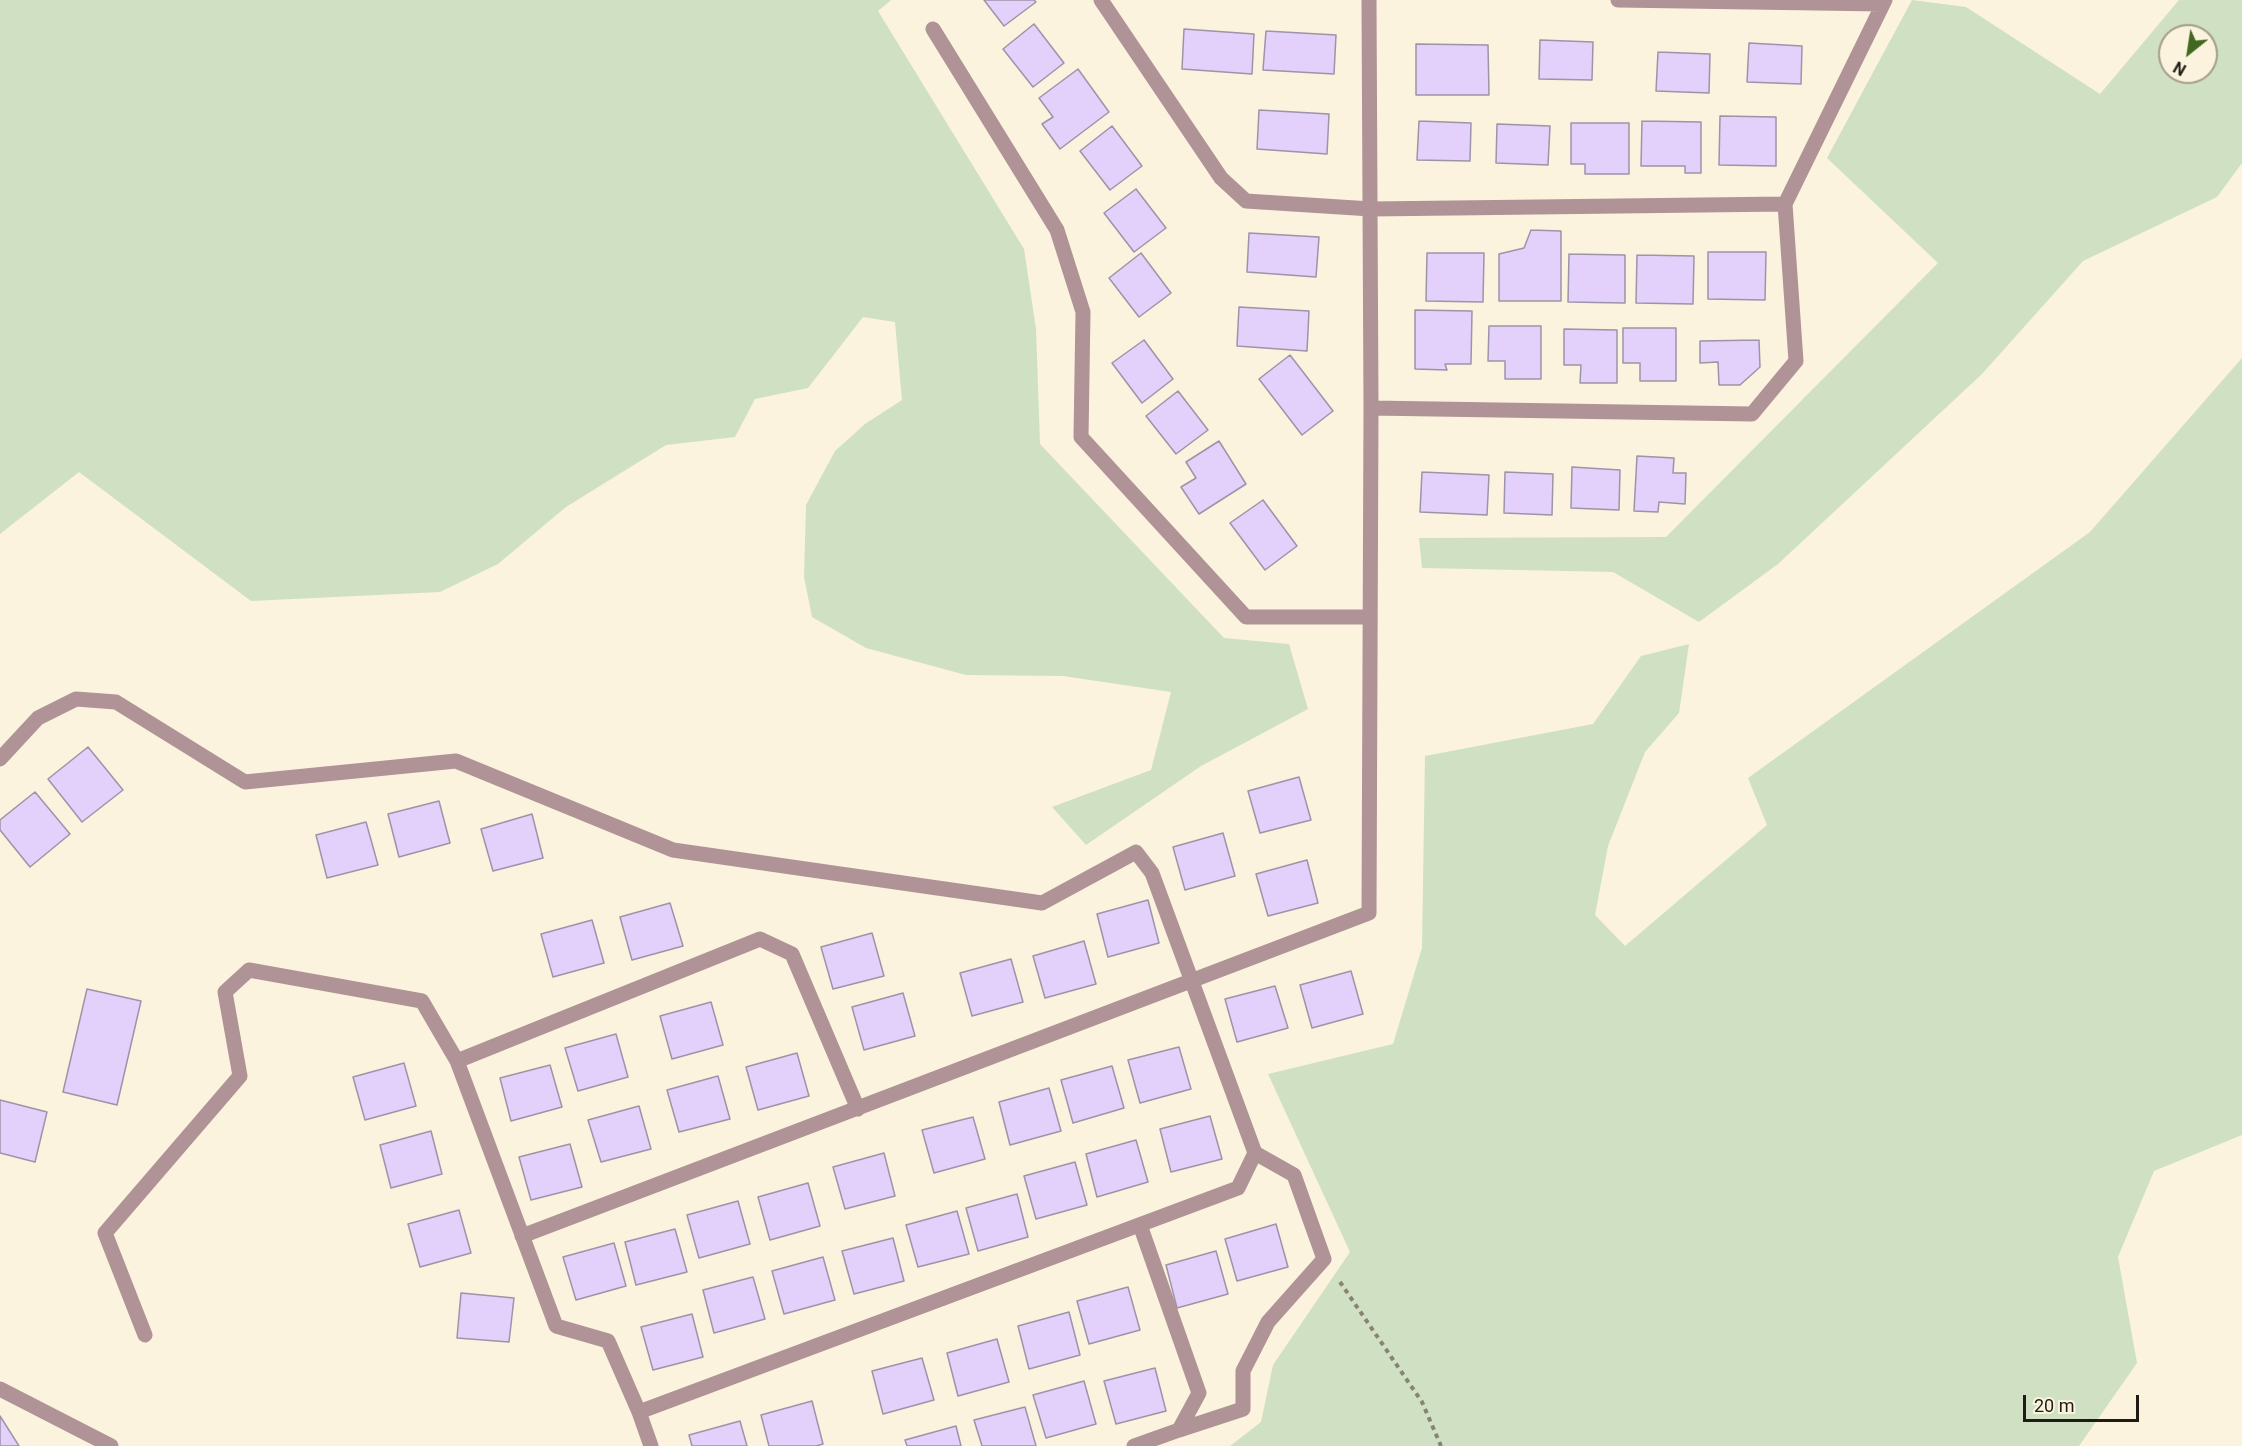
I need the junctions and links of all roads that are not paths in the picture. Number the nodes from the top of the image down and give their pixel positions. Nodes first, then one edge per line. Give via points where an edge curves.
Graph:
1 (1101, 0) edge
2 (1369, 0) edge
3 (1618, 0) edge
4 (1884, 2) edge
5 (933, 28) dead end
6 (1785, 204) junction
7 (1371, 209) junction
8 (1371, 408) junction
9 (1370, 617) junction
10 (0, 759) edge
11 (1192, 979) junction
12 (457, 1061) junction
13 (858, 1109) junction
14 (1255, 1153) junction
15 (1140, 1225) junction
16 (522, 1236) junction
17 (145, 1335) dead end
18 (0, 1389) edge
19 (639, 1412) junction
20 (1179, 1430) junction
21 (111, 1446) edge
22 (651, 1446) edge
23 (1134, 1446) edge

1 - 7 street via 1221,178 1246,201
2 - 7 street
3 - 4 street
4 - 6 street
5 - 9 street via 1057,230 1083,312 1081,437 1246,618
6 - 7 street
6 - 8 street via 1796,361 1752,414
7 - 8 street
8 - 9 street
9 - 11 street via 1369,913
10 - 11 street via 38,718 76,699 116,702 245,782 456,761 684,851 1042,903 1136,852 1152,873
11 - 13 street
11 - 14 street
12 - 13 street via 760,939 792,954
12 - 16 street
12 - 17 street via 422,1001 249,970 225,992 240,1076 105,1233
13 - 16 street
14 - 15 street via 1238,1188
14 - 20 street via 1294,1175 1324,1259 1268,1322 1243,1371 1243,1409
15 - 19 street
15 - 20 street via 1199,1393
16 - 19 street via 556,1326 608,1341
18 - 21 street
19 - 22 street
20 - 23 street

